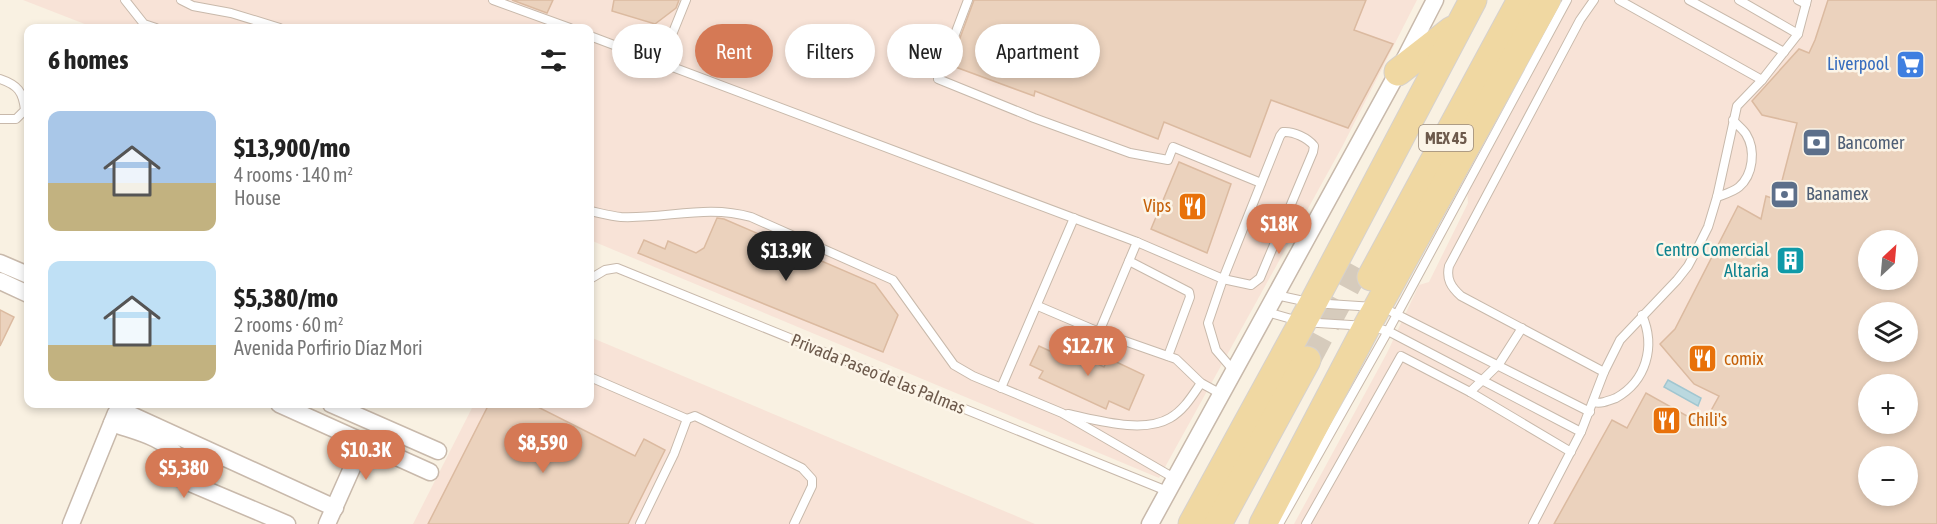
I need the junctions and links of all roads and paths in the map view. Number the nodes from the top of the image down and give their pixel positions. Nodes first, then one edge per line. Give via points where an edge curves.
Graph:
1 (125, 0) edge
2 (181, 0) edge
3 (493, 0) edge
4 (686, 0) edge
5 (968, 0) edge
6 (1435, 0) edge
7 (1473, 0) edge
8 (1500, 0) edge
9 (1521, 0) edge
10 (1547, 0) edge
11 (1567, 0) edge
12 (1594, 0) edge
13 (1619, 0) edge
14 (1689, 0) edge
15 (1739, 0) edge
16 (1804, 1) edge
17 (1460, 23) junction
18 (144, 24) edge
19 (265, 24) edge
20 (559, 24) edge
21 (676, 24) edge
22 (1797, 34) junction
23 (594, 37) edge
24 (612, 44) edge
25 (1784, 52) junction
26 (683, 70) edge
27 (1519, 71) junction
28 (1398, 72) junction
29 (0, 79) edge
30 (1762, 80) junction
31 (24, 102) edge
32 (24, 111) edge
33 (0, 119) edge
34 (1733, 120) junction
35 (1261, 183) junction
36 (1717, 197) junction
37 (594, 212) edge
38 (1074, 218) junction
39 (1137, 242) junction
40 (1129, 261) junction
41 (0, 263) edge
42 (24, 273) edge
43 (594, 277) edge
44 (1222, 279) junction
45 (0, 281) edge
46 (24, 292) edge
47 (1276, 295) junction
48 (1038, 306) junction
49 (1267, 312) junction
50 (1307, 312) junction
51 (1642, 315) junction
52 (1383, 319) junction
53 (1522, 328) junction
54 (1099, 332) junction
55 (1168, 356) junction
56 (1499, 364) junction
57 (1234, 371) junction
58 (1604, 372) junction
59 (594, 379) edge
60 (1482, 380) junction
61 (1201, 383) junction
62 (1001, 388) junction
63 (1470, 392) junction
64 (1221, 394) junction
65 (1593, 402) junction
66 (288, 408) edge
67 (340, 408) edge
68 (117, 412) edge
69 (1062, 412) junction
70 (1590, 412) junction
71 (687, 419) junction
72 (1581, 432) junction
73 (364, 441) junction
74 (438, 451) dead end
75 (1571, 452) junction
76 (430, 472) dead end
77 (1171, 484) junction
78 (335, 508) junction
79 (71, 524) edge
80 (287, 524) edge
81 (327, 524) edge
82 (640, 524) edge
83 (794, 524) edge
84 (1150, 524) edge
85 (1191, 524) edge
86 (1218, 524) edge
87 (1240, 524) edge
88 (1263, 524) edge
89 (1279, 524) edge
90 (1306, 524) edge
91 (1533, 524) edge

1 - 18 lane
2 - 19 lane
3 - 20 lane
4 - 21 lane
5 - 35 lane via 938,79 1130,153 1168,160 1173,147
6 - 28 street
7 - 17 main road
8 - 9 main road, MEX 45 via 1364,272
10 - 27 main road
11 - 27 lane
12 - 53 lane via 1449,266 1449,282 1461,296
13 - 30 lane
14 - 25 lane
15 - 22 lane
16 - 22 lane
17 - 28 main road
17 - 50 main road
22 - 25 lane
23 - 24 lane
25 - 30 lane
26 - 38 lane
27 - 52 main road
28 - 47 street
29 - 31 lane via 11,83 23,95
30 - 34 lane via 1737,106
32 - 33 lane via 16,119
34 - 36 lane
34 - 36 lane via 1750,142 1751,167 1739,187
35 - 44 lane
35 - 44 lane via 1283,132 1310,140 1313,152 1260,278 1251,285
36 - 51 lane via 1708,227 1688,266
37 - 62 lane via 620,217 716,210 751,217 893,280 954,365
38 - 39 lane
38 - 48 lane
39 - 40 lane
39 - 44 lane
40 - 54 lane
40 - 55 lane via 1189,292
41 - 42 street
43 - 77 lane, Privada Paseo de las Palmas via 617,268
44 - 57 lane via 1208,323 1216,350
45 - 46 street
47 - 49 street
47 - 50 lane
48 - 54 lane
48 - 62 lane
49 - 50 lane
49 - 57 street
50 - 52 lane
50 - 52 lane
50 - 85 main road
51 - 58 lane via 1620,340
51 - 65 lane via 1649,343 1642,373 1623,393 1599,404
52 - 56 lane
52 - 60 lane
52 - 88 main road
52 - 89 lane
53 - 56 lane
53 - 58 lane
54 - 55 lane
55 - 61 lane
56 - 60 lane
56 - 70 lane
57 - 64 street
58 - 65 lane
59 - 71 lane
60 - 63 lane
60 - 72 lane
61 - 64 lane
61 - 69 lane via 1169,419 1152,425 1123,425
62 - 69 lane
63 - 75 lane
63 - 90 lane via 1401,356
64 - 77 street
65 - 70 lane
66 - 73 street
67 - 74 street
68 - 78 street
68 - 79 street
68 - 80 street via 171,449 178,458 183,480
69 - 77 lane
70 - 72 lane
71 - 82 lane
71 - 83 lane via 695,416 802,468 812,479 812,486
72 - 75 lane
73 - 76 street
73 - 78 street
75 - 91 lane
77 - 84 street
78 - 81 street
86 - 87 main road via 1315,363

